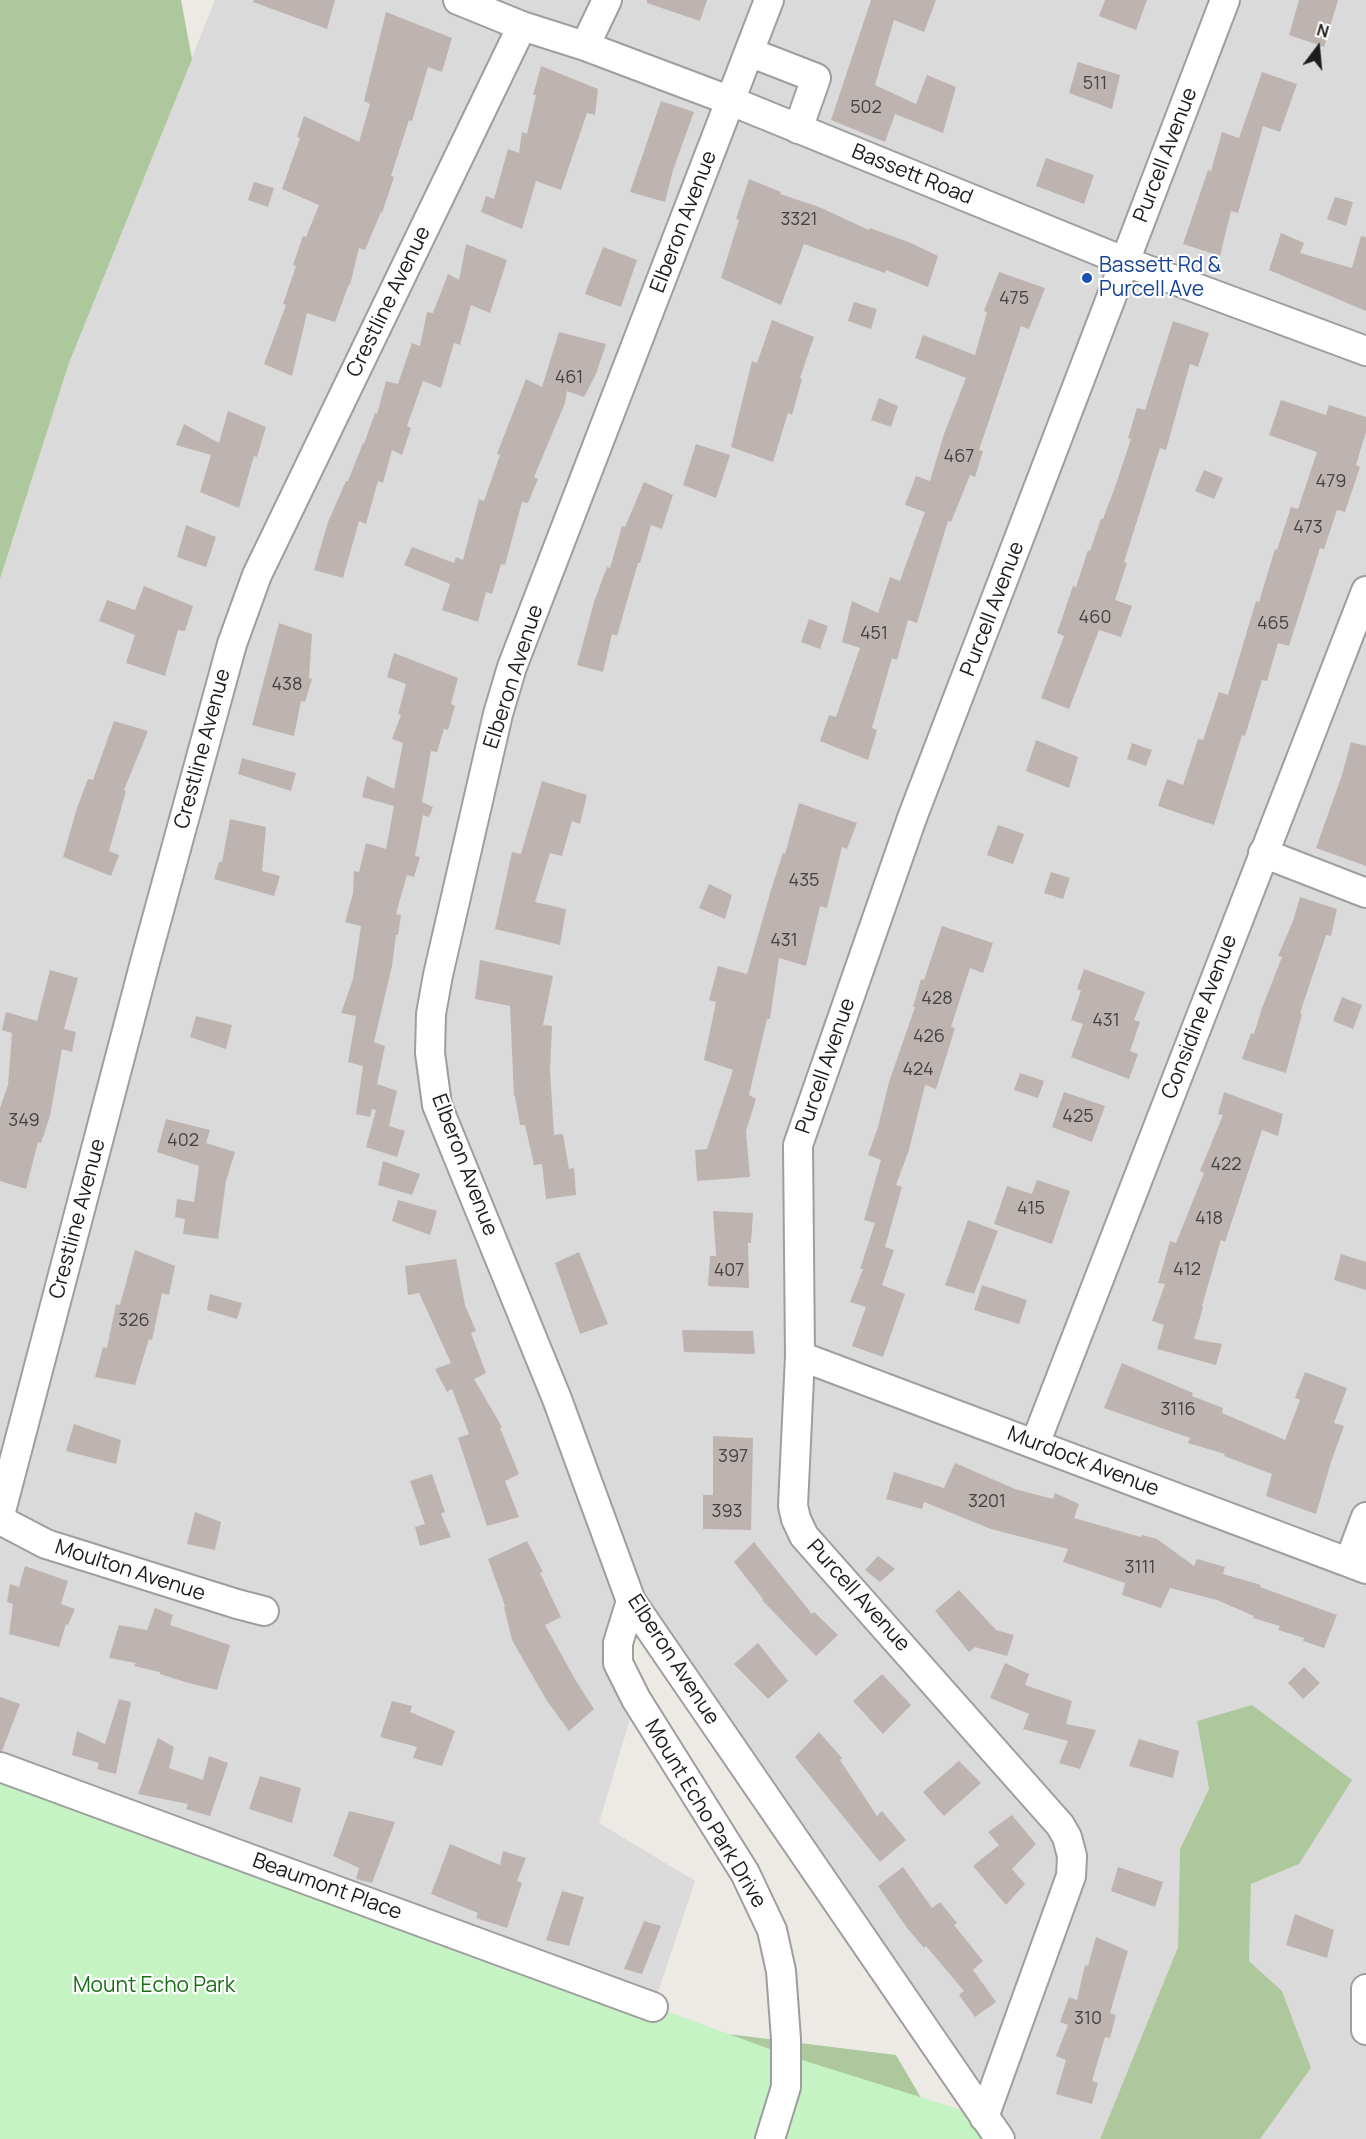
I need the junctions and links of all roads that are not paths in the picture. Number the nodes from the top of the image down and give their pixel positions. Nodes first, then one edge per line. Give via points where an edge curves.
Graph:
1 (458, 0) edge
2 (608, 0) edge
3 (769, 0) edge
4 (1225, 0) edge
5 (522, 26) junction
6 (585, 46) junction
7 (749, 52) junction
8 (731, 101) junction
9 (798, 129) junction
10 (1126, 262) junction
11 (1366, 351) edge
12 (1366, 591) edge
13 (1263, 854) junction
14 (1366, 893) edge
15 (800, 1356) junction
16 (1035, 1444) junction
17 (1366, 1517) edge
18 (0, 1518) edge
19 (1357, 1565) edge
20 (631, 1601) junction
21 (264, 1611) dead end
22 (0, 1767) edge
23 (1366, 1989) edge
24 (653, 2007) dead end
25 (1366, 2030) edge
26 (992, 2128) edge
27 (770, 2139) edge

1 - 5 street, Bassett Road
2 - 6 street
3 - 7 street, Elberon Avenue
4 - 10 street, Purcell Avenue
5 - 6 street, Bassett Road
5 - 18 street, Crestline Avenue via 257,575 232,644
6 - 8 street, Bassett Road
7 - 8 street, Elberon Avenue
7 - 9 street via 816,78
8 - 9 street, Bassett Road
8 - 20 street, Elberon Avenue via 512,667 495,725 431,1014 430,1053 437,1105 557,1399
9 - 10 street, Bassett Road
10 - 11 street, Bassett Road
10 - 15 street, Purcell Avenue via 912,818 798,1145
12 - 13 street, Considine Avenue
13 - 14 street
13 - 16 street, Considine Avenue
15 - 16 street, Murdock Avenue
15 - 26 street, Purcell Avenue via 793,1506 804,1536 1060,1825 1072,1856 1071,1876
16 - 19 street, Murdock Avenue
17 - 19 street
18 - 21 street, Moulton Avenue via 46,1544
20 - 26 street, Elberon Avenue
20 - 27 street, Mount Echo Park Drive via 618,1643 618,1663 636,1700 745,1873 772,1930 781,1971 786,2087
22 - 24 street, Beaumont Place
23 - 25 street

